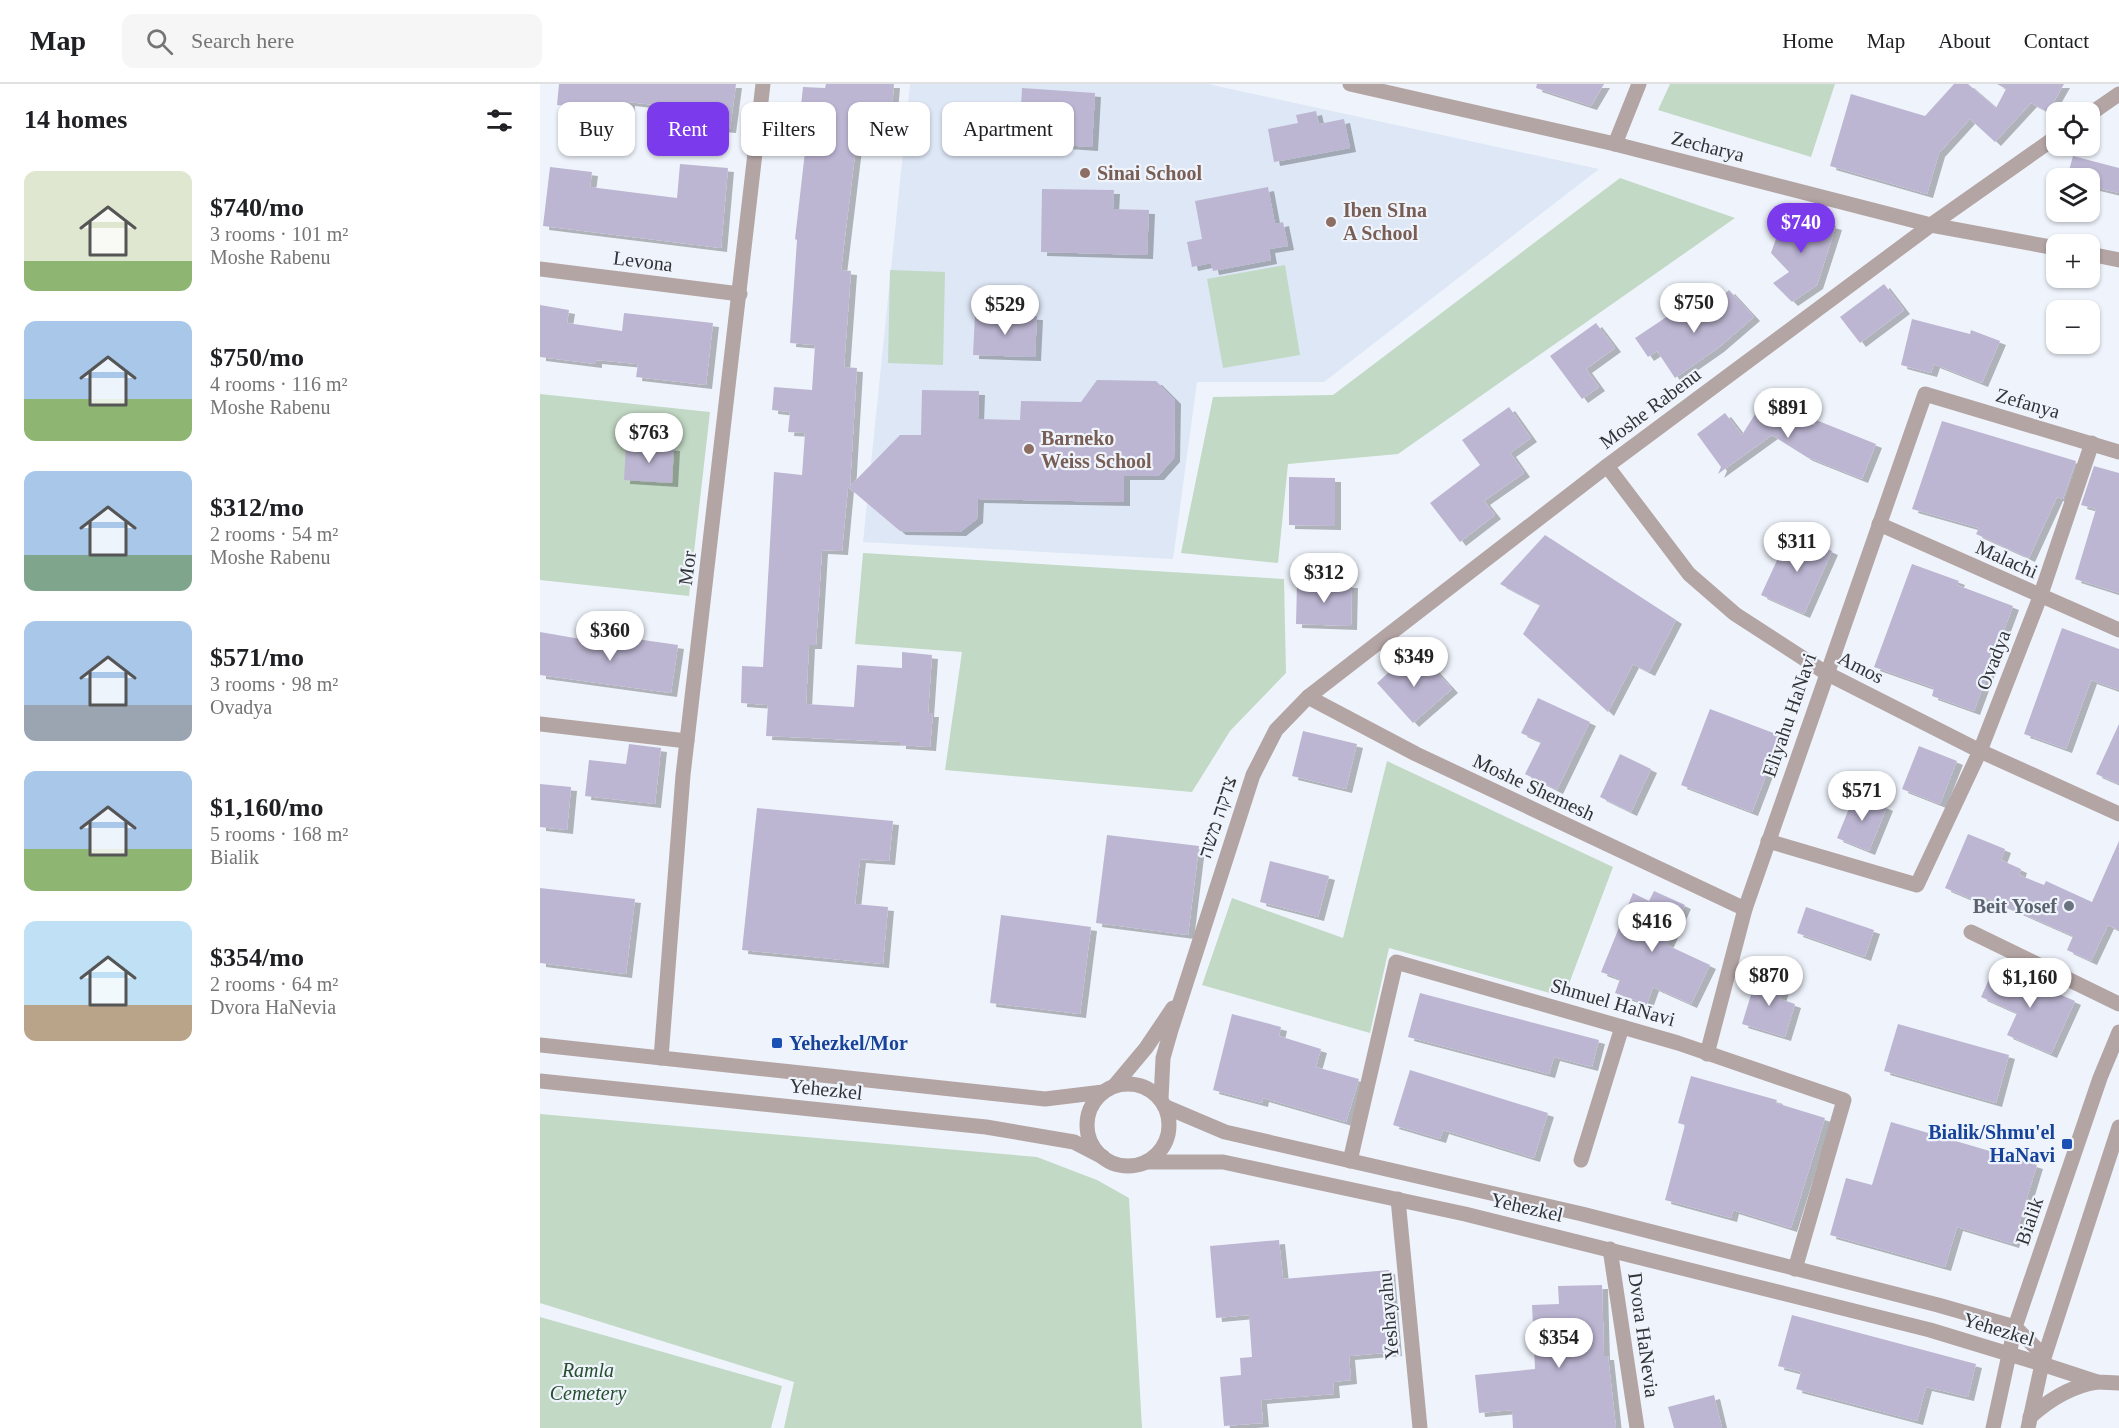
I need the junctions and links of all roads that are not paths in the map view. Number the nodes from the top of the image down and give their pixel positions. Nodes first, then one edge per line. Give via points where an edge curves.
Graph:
1 (763, 84) edge
2 (1350, 84) edge
3 (1639, 84) edge
4 (2119, 93) edge
5 (2100, 107) edge
6 (1615, 144) junction
7 (2046, 144) edge
8 (1931, 225) junction
9 (2046, 246) edge
10 (2100, 256) edge
11 (2119, 260) edge
12 (540, 269) edge
13 (740, 294) junction
14 (1925, 394) joint
15 (2092, 443) junction
16 (2119, 452) edge
17 (1607, 466) junction
18 (1879, 524) junction
19 (2040, 597) junction
20 (2119, 630) edge
21 (1826, 673) junction
22 (1332, 680) joint
23 (1308, 697) junction
24 (540, 724) edge
25 (687, 741) junction
26 (1980, 751) junction
27 (2119, 814) edge
28 (1768, 841) junction
29 (1745, 909) junction
30 (1971, 932) dead end
31 (1183, 993) junction
32 (2119, 1004) edge
33 (1622, 1027) junction
34 (2119, 1032) edge
35 (540, 1045) edge
36 (1707, 1054) junction
37 (662, 1058) junction
38 (540, 1081) edge
39 (1109, 1088) junction
40 (1164, 1103) junction
41 (2119, 1127) edge
42 (1103, 1157) junction
43 (1581, 1160) dead end
44 (1350, 1161) junction
45 (1146, 1162) junction
46 (1398, 1199) junction
47 (1610, 1249) junction
48 (1795, 1269) junction
49 (2015, 1327) junction
50 (2007, 1353) junction
51 (2042, 1364) junction
52 (2097, 1382) junction
53 (2119, 1383) edge
54 (2029, 1422) edge
55 (1420, 1428) edge
56 (1637, 1428) edge
57 (1993, 1428) edge

1 - 13 street, Mor
2 - 6 street, Zecharya
3 - 6 street
4 - 5 street
6 - 8 street, Zecharya
7 - 8 street, Moshe Rabenu
8 - 9 street, Zecharya
8 - 17 street, Moshe Rabenu
10 - 11 street
12 - 13 street, Levona
13 - 25 street, Mor
14 - 15 street, Zefanya
14 - 18 street, Eliyahu HaNavi
15 - 16 street, Zefanya
15 - 19 street, Ovadya
17 - 21 street, Amos via 1689,574 1735,614
17 - 22 street, Moshe Rabenu
18 - 19 street, Malachi
18 - 21 street, Eliyahu HaNavi
19 - 20 street, Malachi
19 - 26 street, Ovadya
21 - 26 street, Amos
21 - 28 street, Eliyahu HaNavi
22 - 23 street, צדקה משה
23 - 29 street, Moshe Shemesh via 1416,754
23 - 31 street, צדקה משה via 1276,730 1253,775
24 - 25 street
25 - 37 street, Mor
26 - 27 street, Amos
26 - 28 street, Ovadya via 1917,885
28 - 29 street, Eliyahu HaNavi
29 - 36 street, Eliyahu HaNavi
30 - 32 street
31 - 39 street, צדקה משה via 1146,1048
31 - 40 street, צדקה משה via 1164,1058
33 - 36 street, Shmuel HaNavi
33 - 43 street
33 - 44 street, Shmuel HaNavi via 1396,962
34 - 49 street, Bialik
35 - 37 street, Yehezkel
36 - 48 street, Shmuel HaNavi via 1844,1100
37 - 39 street, Yehezkel via 1046,1098
38 - 42 street, Yehezkel via 986,1126 1074,1142
39 - 40 street via 1141,1085
39 - 42 street via 1094,1101 1086,1125
40 - 44 street, Yehezkel via 1225,1132
40 - 45 street via 1170,1119 1165,1144
41 - 51 street
42 - 45 street via 1124,1166
44 - 48 street, Yehezkel
45 - 46 street, Yehezkel via 1223,1162
46 - 47 street, Yehezkel
46 - 55 street, Yeshayahu
47 - 50 street, Yehezkel
47 - 56 street, Dvora HaNevia
48 - 49 street, Yehezkel
49 - 50 street, Bialik
49 - 51 street, Yehezkel via 2037,1349
50 - 51 street, Yehezkel
50 - 57 street, Bialik
51 - 52 street
51 - 54 street
52 - 53 street
52 - 54 street via 2062,1393

